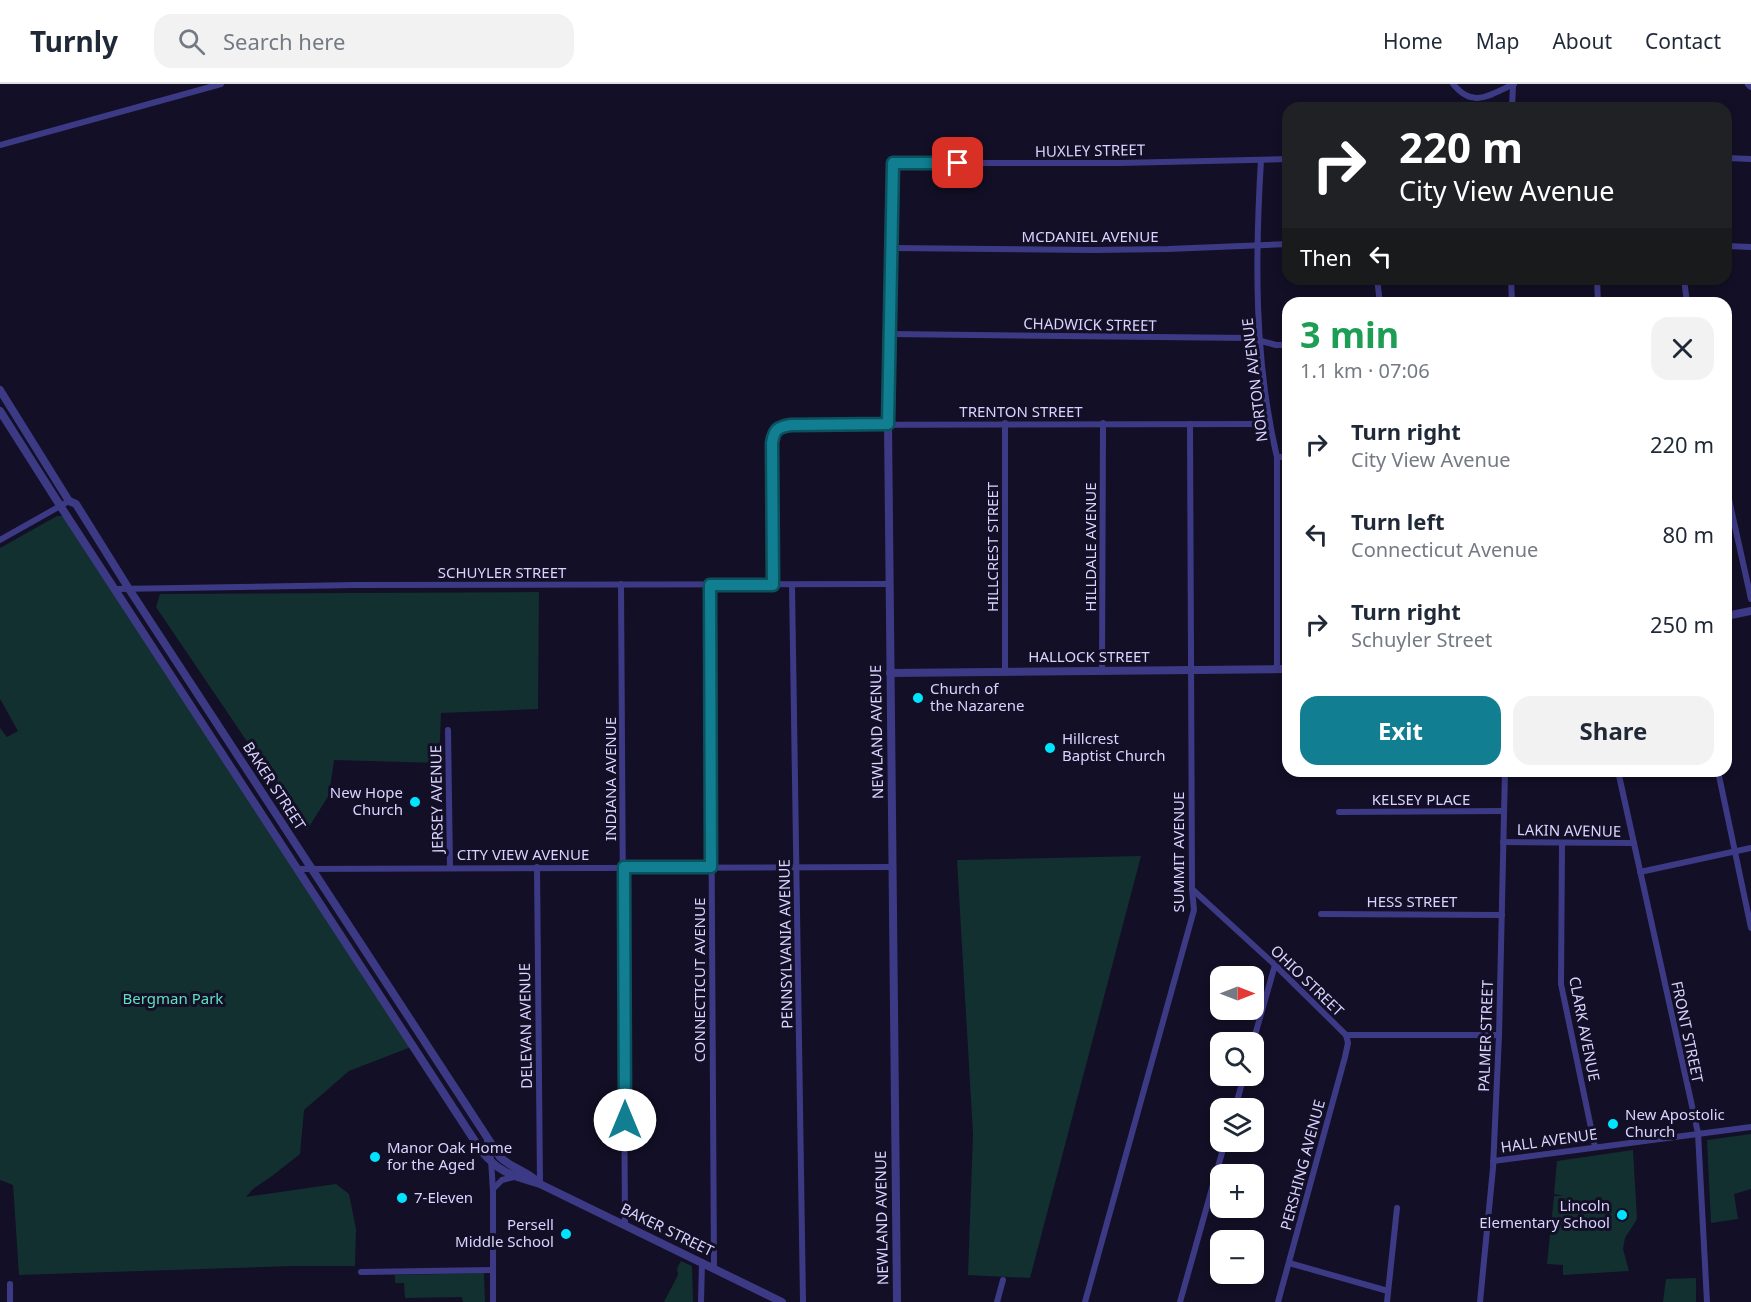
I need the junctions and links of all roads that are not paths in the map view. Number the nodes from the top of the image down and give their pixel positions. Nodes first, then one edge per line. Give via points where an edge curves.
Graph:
1 (221, 84) edge
2 (1453, 84) edge
3 (1513, 84) edge
4 (1512, 102) edge
5 (0, 145) edge
6 (1732, 158) edge
7 (1282, 159) edge
8 (1751, 159) edge
9 (1262, 160) junction
10 (893, 163) joint
11 (1282, 244) edge
12 (1258, 245) junction
13 (1732, 246) edge
14 (1751, 247) edge
15 (891, 248) junction
16 (890, 334) junction
17 (1260, 341) junction
18 (1282, 345) edge
19 (0, 390) edge
20 (0, 411) edge
21 (1005, 423) junction
22 (1103, 423) junction
23 (888, 424) junction
24 (1190, 424) junction
25 (1269, 424) junction
26 (1277, 456) junction
27 (1282, 456) edge
28 (69, 501) junction
29 (60, 506) junction
30 (1732, 513) edge
31 (0, 540) edge
32 (621, 584) junction
33 (889, 584) junction
34 (710, 585) junction
35 (773, 585) junction
36 (792, 585) junction
37 (129, 589) junction
38 (116, 590) junction
39 (1751, 600) edge
40 (1751, 611) edge
41 (1732, 615) edge
42 (1277, 669) junction
43 (1282, 669) edge
44 (1102, 670) junction
45 (1190, 670) junction
46 (1005, 671) junction
47 (890, 673) junction
48 (448, 730) dead end
49 (1504, 777) edge
50 (1619, 777) edge
51 (1719, 777) edge
52 (1504, 811) junction
53 (1339, 812) dead end
54 (1503, 842) junction
55 (1563, 843) junction
56 (1634, 843) junction
57 (1751, 848) edge
58 (1735, 852) junction
59 (450, 867) junction
60 (537, 867) junction
61 (624, 867) junction
62 (711, 867) junction
63 (797, 867) junction
64 (892, 867) junction
65 (297, 869) junction
66 (312, 869) junction
67 (1640, 872) junction
68 (1192, 889) junction
69 (1321, 914) dead end
70 (1502, 915) junction
71 (1751, 928) edge
72 (1275, 965) junction
73 (1256, 1032) edge
74 (1346, 1035) junction
75 (1499, 1035) junction
76 (1751, 1127) edge
77 (484, 1132) junction
78 (1698, 1133) junction
79 (1595, 1147) junction
80 (1222, 1152) edge
81 (1493, 1161) junction
82 (491, 1162) junction
83 (517, 1177) junction
84 (540, 1184) junction
85 (492, 1189) junction
86 (1397, 1208) dead end
87 (625, 1225) junction
88 (702, 1262) junction
89 (1289, 1263) junction
90 (714, 1268) junction
91 (493, 1270) junction
92 (361, 1272) dead end
93 (1003, 1280) dead end
94 (10, 1284) dead end
95 (1388, 1292) junction
96 (10, 1302) edge
97 (493, 1302) edge
98 (701, 1302) edge
99 (782, 1302) edge
100 (803, 1302) edge
101 (897, 1302) edge
102 (997, 1302) edge
103 (1085, 1302) edge
104 (1180, 1302) edge
105 (1278, 1302) edge
106 (1387, 1302) edge
107 (1480, 1302) edge
108 (1707, 1302) edge

1 - 5 street
2 - 3 street via 1470,99
3 - 4 street
6 - 8 street
7 - 9 street, HUXLEY STREET
9 - 10 street, HUXLEY STREET
9 - 12 street, NORTON AVENUE
10 - 15 street, NEWLAND AVENUE
11 - 12 street, MCDANIEL AVENUE
12 - 15 street, MCDANIEL AVENUE via 1105,250
12 - 17 street, NORTON AVENUE
13 - 14 street
15 - 16 street, NEWLAND AVENUE
16 - 17 street, CHADWICK STREET
16 - 23 street, NEWLAND AVENUE
17 - 18 street, CHADWICK STREET
17 - 25 street, NORTON AVENUE
19 - 28 street, BAKER STREET
20 - 29 street, BAKER STREET
21 - 22 street, TRENTON STREET
21 - 23 street, TRENTON STREET
21 - 46 street, HILLCREST STREET
22 - 24 street, TRENTON STREET
22 - 44 street, HILLDALE AVENUE
23 - 33 street, NEWLAND AVENUE
23 - 35 street, TRENTON STREET via 791,425 775,431 771,478
24 - 25 street, TRENTON STREET
24 - 45 street, SUMMIT AVENUE
25 - 26 street, NORTON AVENUE
26 - 27 street
26 - 42 street, NORTON AVENUE
28 - 29 street
28 - 37 street, BAKER STREET via 76,504
29 - 31 street
29 - 38 street, BAKER STREET
30 - 39 street
32 - 34 street, SCHUYLER STREET
32 - 37 street, SCHUYLER STREET
32 - 61 street, INDIANA AVENUE
33 - 36 street, SCHUYLER STREET
33 - 47 street, NEWLAND AVENUE
34 - 35 street, SCHUYLER STREET
34 - 62 street, CONNECTICUT AVENUE
35 - 36 street, SCHUYLER STREET
36 - 63 street, PENNSYLVANIA AVENUE
37 - 38 street, SCHUYLER STREET
37 - 66 street, BAKER STREET
38 - 65 street, BAKER STREET
40 - 41 street
42 - 43 street, HALLOCK STREET
42 - 45 street, HALLOCK STREET
44 - 45 street, HALLOCK STREET
44 - 46 street, HALLOCK STREET
45 - 68 street, SUMMIT AVENUE
46 - 47 street, HALLOCK STREET
47 - 64 street, NEWLAND AVENUE
48 - 59 street, JERSEY AVENUE
49 - 52 street, PALMER STREET
50 - 56 street, FRONT STREET
51 - 58 street
52 - 53 street, KELSEY PLACE
52 - 54 street, PALMER STREET
54 - 55 street, LAKIN AVENUE
54 - 70 street, PALMER STREET
55 - 56 street, LAKIN AVENUE
55 - 79 street, CLARK AVENUE via 1561,984
56 - 67 street, FRONT STREET
57 - 58 street
58 - 67 street
58 - 71 street
59 - 60 street, CITY VIEW AVENUE
59 - 66 street, CITY VIEW AVENUE
60 - 61 street, CITY VIEW AVENUE
60 - 84 street, DELEVAN AVENUE
61 - 62 street, CITY VIEW AVENUE
61 - 87 street, INDIANA AVENUE
62 - 63 street, CITY VIEW AVENUE
62 - 90 street, CONNECTICUT AVENUE
63 - 64 street, CITY VIEW AVENUE
63 - 100 street, PENNSYLVANIA AVENUE
64 - 101 street, NEWLAND AVENUE
65 - 66 street, CITY VIEW AVENUE
65 - 82 street, BAKER STREET
66 - 77 street, BAKER STREET
67 - 78 street, FRONT STREET
68 - 72 street, OHIO STREET
68 - 103 street, SUMMIT AVENUE via 1194,910 1190,930
69 - 70 street, HESS STREET
70 - 75 street, PALMER STREET
72 - 73 street
72 - 74 street, OHIO STREET
74 - 75 street, OHIO STREET
74 - 89 street, PERSHING AVENUE via 1345,1057
75 - 81 street, PALMER STREET
76 - 78 street, HALL AVENUE
77 - 82 street
77 - 84 street, BAKER STREET via 506,1163
78 - 79 street, HALL AVENUE
78 - 108 street, FRONT STREET
79 - 81 street, HALL AVENUE
80 - 104 street
81 - 107 street, PALMER STREET
82 - 83 street, BAKER STREET via 502,1172
82 - 85 street
83 - 84 street, BAKER STREET
83 - 85 street via 502,1180
84 - 87 street, BAKER STREET
85 - 91 street
86 - 95 street
87 - 88 street, BAKER STREET
88 - 90 street, BAKER STREET
88 - 98 street
89 - 95 street
89 - 105 street, PERSHING AVENUE
90 - 99 street, BAKER STREET
91 - 92 street
91 - 97 street
93 - 102 street
94 - 96 street
95 - 106 street

